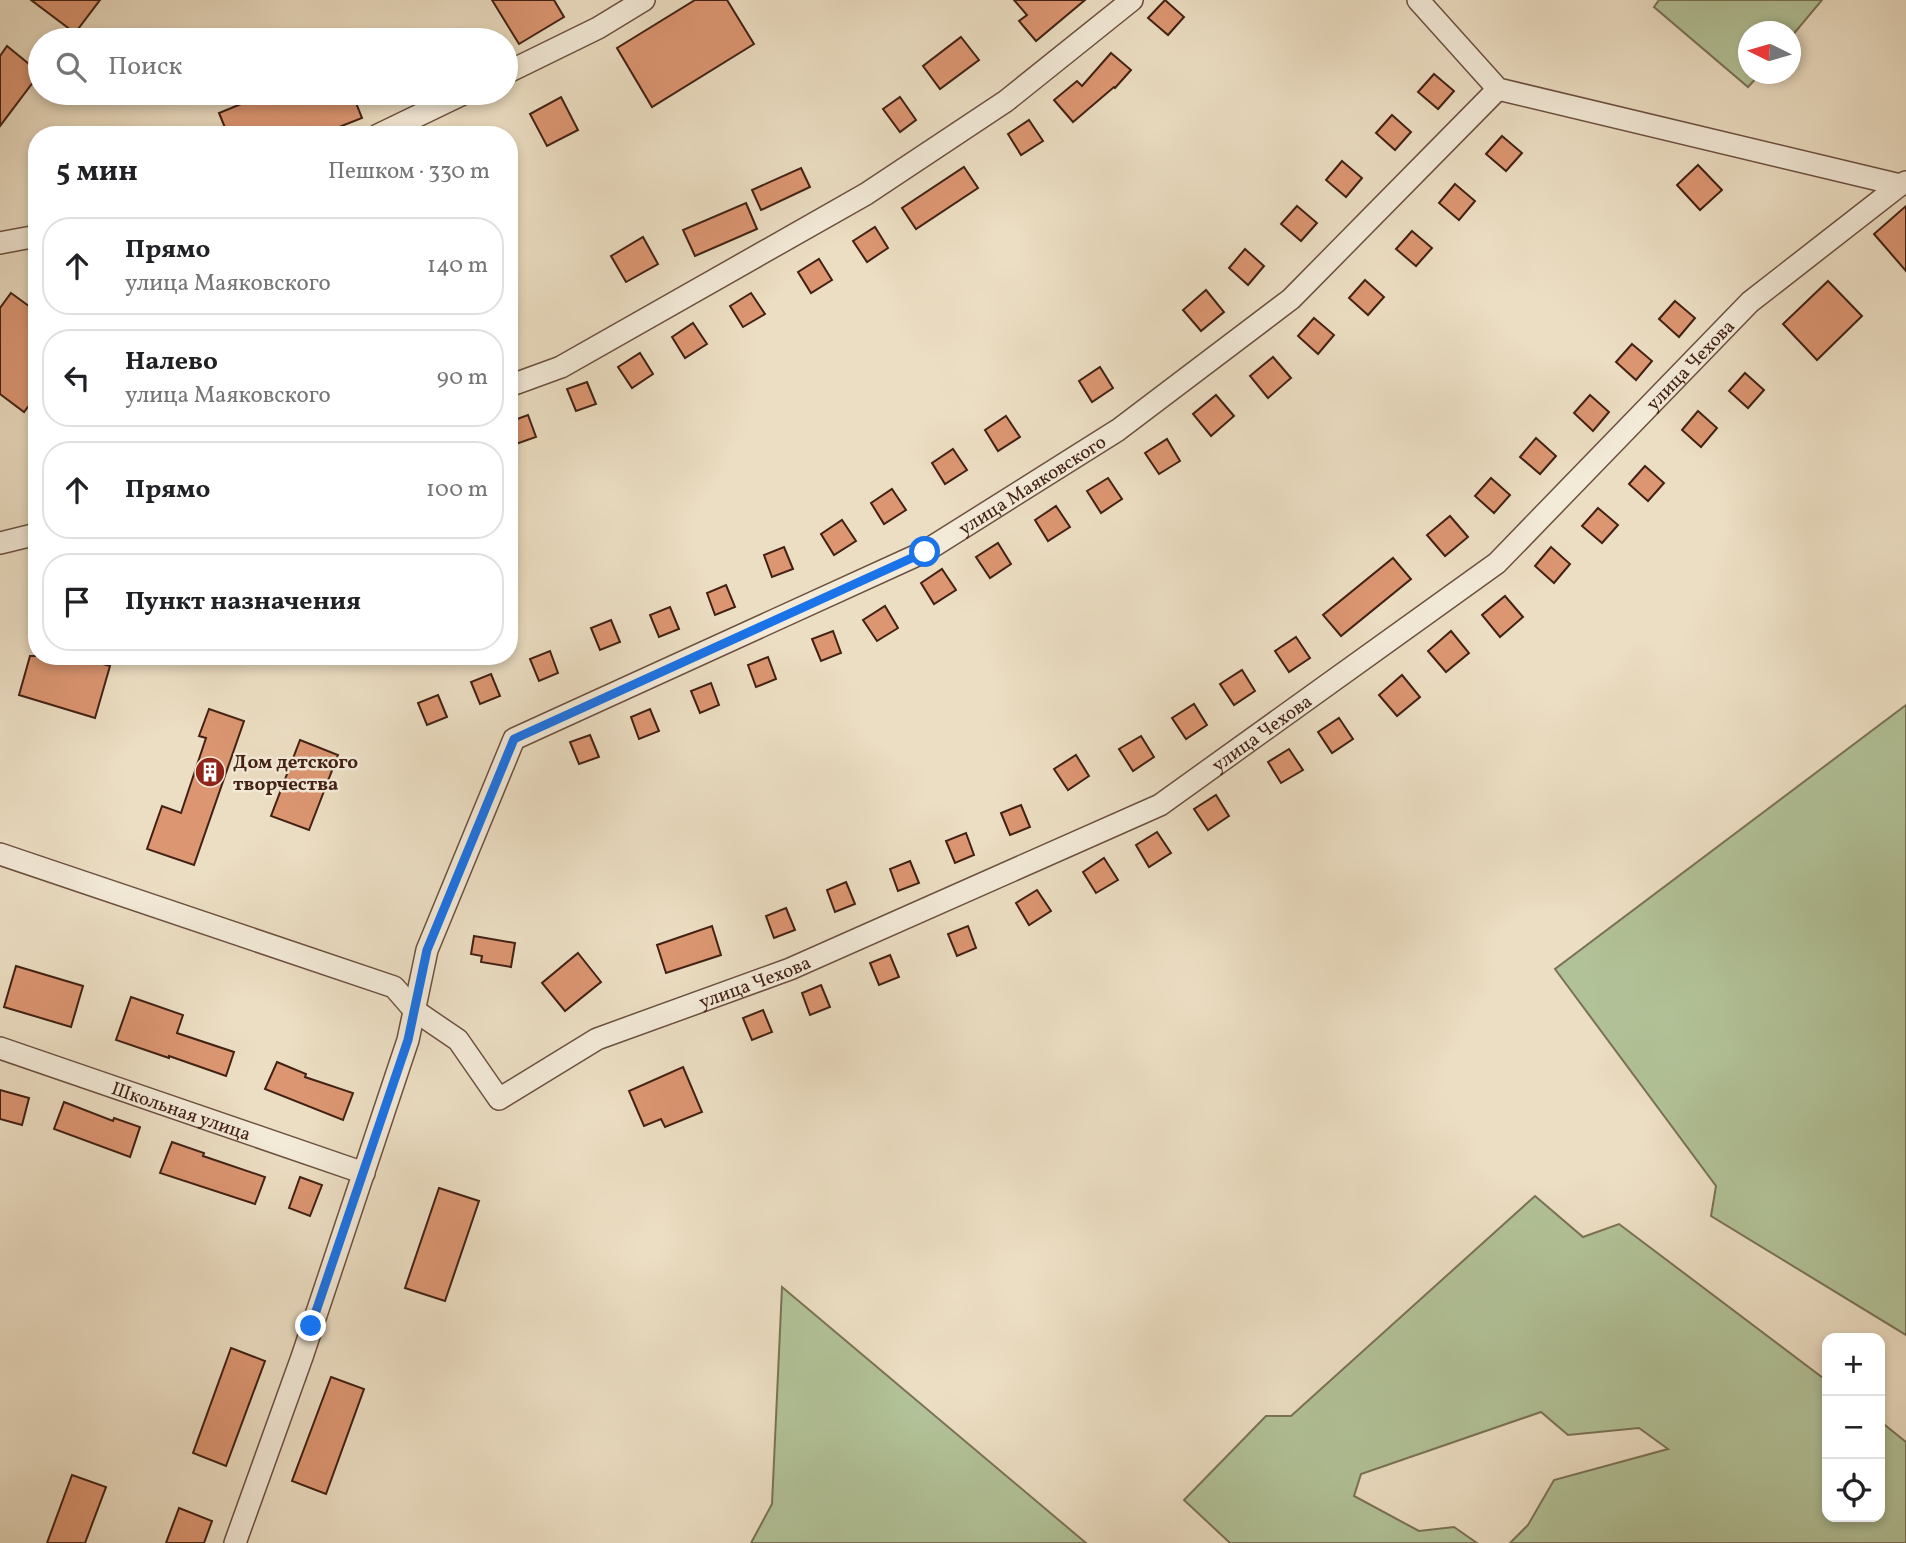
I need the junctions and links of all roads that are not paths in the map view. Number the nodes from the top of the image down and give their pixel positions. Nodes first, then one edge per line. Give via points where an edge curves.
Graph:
1 (644, 0) edge
2 (1132, 0) edge
3 (1418, 0) edge
4 (518, 67) edge
5 (1498, 89) junction
6 (440, 105) edge
7 (397, 126) edge
8 (1903, 183) edge
9 (28, 238) edge
10 (0, 243) edge
11 (518, 383) edge
12 (28, 536) edge
13 (0, 543) edge
14 (0, 854) edge
15 (414, 1010) junction
16 (0, 1048) edge
17 (364, 1172) junction
18 (235, 1543) edge

1 - 4 street
2 - 11 street via 1006,101 866,194 561,367
3 - 5 street
5 - 8 street
5 - 15 street, улица Маяковского via 1291,299 1118,430 925,552 514,739 427,950
6 - 7 street
8 - 15 street, улица Чехова via 1750,302 1497,564 1160,805 790,969 597,1039 499,1099 458,1040
9 - 10 street
12 - 13 street
14 - 15 street via 394,986
15 - 17 street, улица Маяковского
16 - 17 street, Школьная улица
17 - 18 street, улица Маяковского

